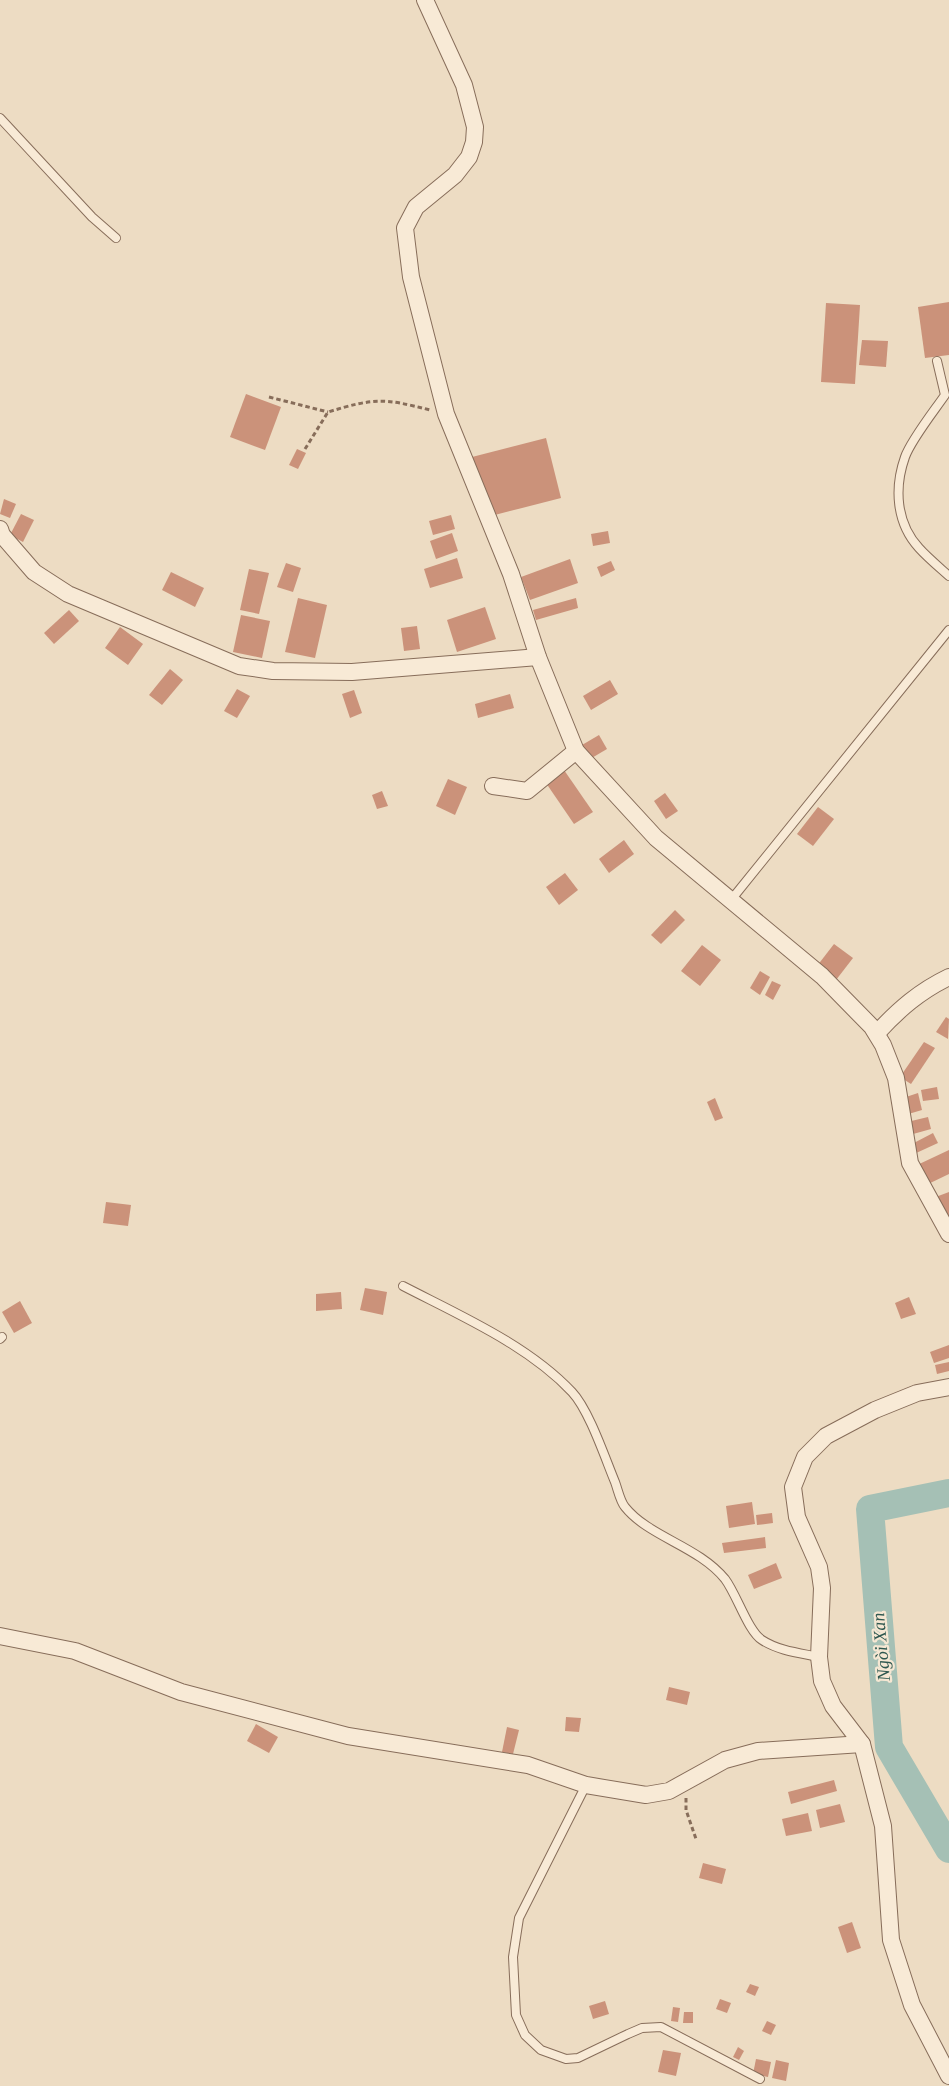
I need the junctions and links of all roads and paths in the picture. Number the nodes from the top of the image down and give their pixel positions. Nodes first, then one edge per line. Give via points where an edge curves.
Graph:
1 (425, 0) edge
2 (0, 118) edge
3 (116, 238) dead end
4 (937, 361) dead end
5 (269, 397) dead end
6 (328, 412) junction
7 (446, 414) junction
8 (305, 449) dead end
9 (0, 529) edge
10 (949, 576) edge
11 (949, 630) edge
12 (538, 657) junction
13 (576, 751) junction
14 (493, 786) dead end
15 (731, 900) junction
16 (949, 977) edge
17 (877, 1033) junction
18 (949, 1234) edge
19 (403, 1286) dead end
20 (949, 1387) edge
21 (0, 1636) edge
22 (819, 1657) junction
23 (862, 1744) junction
24 (691, 1779) junction
25 (586, 1785) junction
26 (696, 1839) dead end
27 (949, 2076) edge
28 (760, 2079) dead end

1 - 7 street via 464,85 475,128 469,157 416,207 405,228 411,277
2 - 3 lane
4 - 10 lane via 945,395 906,455 898,486 899,508 919,548
5 - 6 path
6 - 7 path via 381,399
6 - 8 path
7 - 12 street via 511,574
9 - 12 street via 34,572 68,594 239,666 273,671 352,672
11 - 15 lane
12 - 13 street
13 - 14 street via 527,791
13 - 15 street via 656,838
15 - 17 street via 822,976
16 - 17 street via 899,1009
17 - 18 street via 896,1078 910,1162
19 - 22 lane via 501,1337 573,1393 625,1507 663,1535 692,1550 718,1573 762,1640 781,1649
20 - 22 street via 917,1393 853,1421 813,1446 799,1467 794,1504 819,1568 822,1588
21 - 25 street via 75,1651 181,1692 348,1736 528,1765
22 - 23 street via 825,1691 844,1724
23 - 24 street via 758,1751 724,1760
23 - 27 street via 884,1826 891,1940 912,2005
24 - 25 street via 669,1791 646,1795
24 - 26 path via 686,1810
25 - 28 lane via 519,1918 514,1938 516,2015 525,2035 541,2050 566,2059 578,2058 642,2028 661,2027

